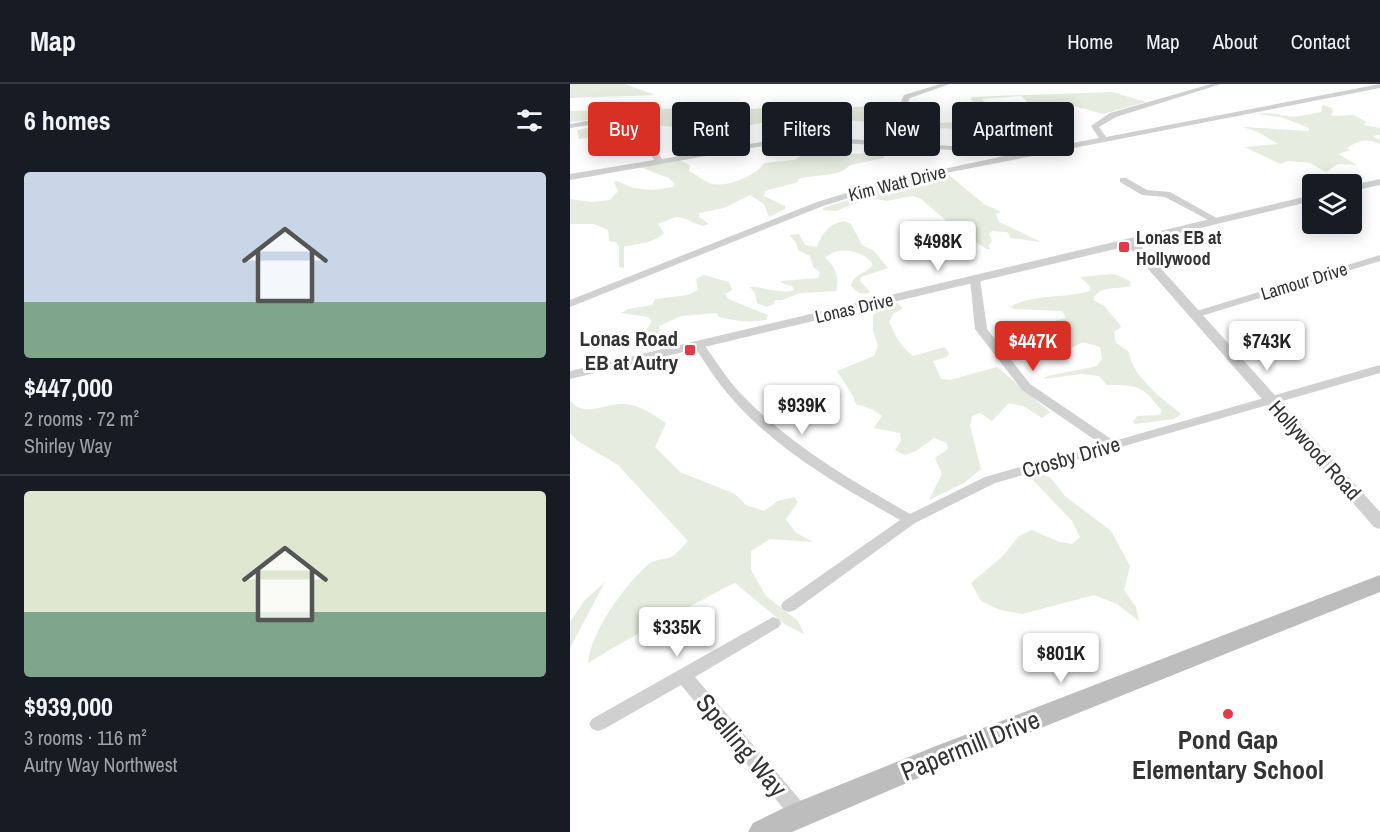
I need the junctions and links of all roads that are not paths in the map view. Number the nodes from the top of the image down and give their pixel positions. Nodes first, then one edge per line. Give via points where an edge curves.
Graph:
1 (947, 84) edge
2 (1218, 84) edge
3 (1380, 86) edge
4 (1358, 90) junction
5 (1369, 94) dead end
6 (905, 102) edge
7 (586, 123) dead end
8 (570, 126) edge
9 (1104, 140) junction
10 (864, 142) edge
11 (1074, 146) edge
12 (656, 156) edge
13 (1020, 156) edge
14 (659, 161) junction
15 (570, 176) edge
16 (1124, 180) dead end
17 (1380, 182) edge
18 (1362, 186) edge
19 (1302, 200) edge
20 (1217, 221) junction
21 (1131, 242) junction
22 (1380, 258) edge
23 (975, 279) junction
24 (570, 304) edge
25 (1194, 315) junction
26 (699, 345) junction
27 (1380, 369) edge
28 (570, 375) edge
29 (1271, 402) junction
30 (1113, 446) junction
31 (910, 520) junction
32 (1380, 523) edge
33 (1380, 583) edge
34 (789, 606) dead end
35 (773, 623) dead end
36 (683, 675) junction
37 (598, 724) dead end
38 (800, 814) junction
39 (763, 832) edge

1 - 6 street via 907,97
2 - 9 street via 1113,115 1095,126
3 - 4 street, Kim Watt Drive
4 - 5 street
4 - 9 street, Kim Watt Drive
7 - 8 street
9 - 11 street, Kim Watt Drive
10 - 14 street via 796,138
12 - 14 street
13 - 24 street, Kim Watt Drive via 882,185 820,204
14 - 15 street
16 - 20 street via 1145,193 1167,194
17 - 18 street
19 - 20 street, Lonas Drive
20 - 21 street, Lonas Drive
21 - 23 street, Lonas Drive
21 - 25 street, Hollywood Road
22 - 25 street, Lamour Drive
23 - 26 street, Lonas Drive
23 - 30 street via 981,329 1026,387
25 - 29 street, Hollywood Road
26 - 28 street, Lonas Drive
26 - 31 street via 736,396 763,424 829,475
27 - 29 street, Crosby Drive
29 - 30 street, Crosby Drive
29 - 32 street, Hollywood Road
30 - 31 street, Crosby Drive via 990,480
31 - 34 street, Crosby Drive
33 - 38 main road, Papermill Drive
35 - 36 street
36 - 37 street
36 - 38 street, Spelling Way
38 - 39 main road, Papermill Drive

